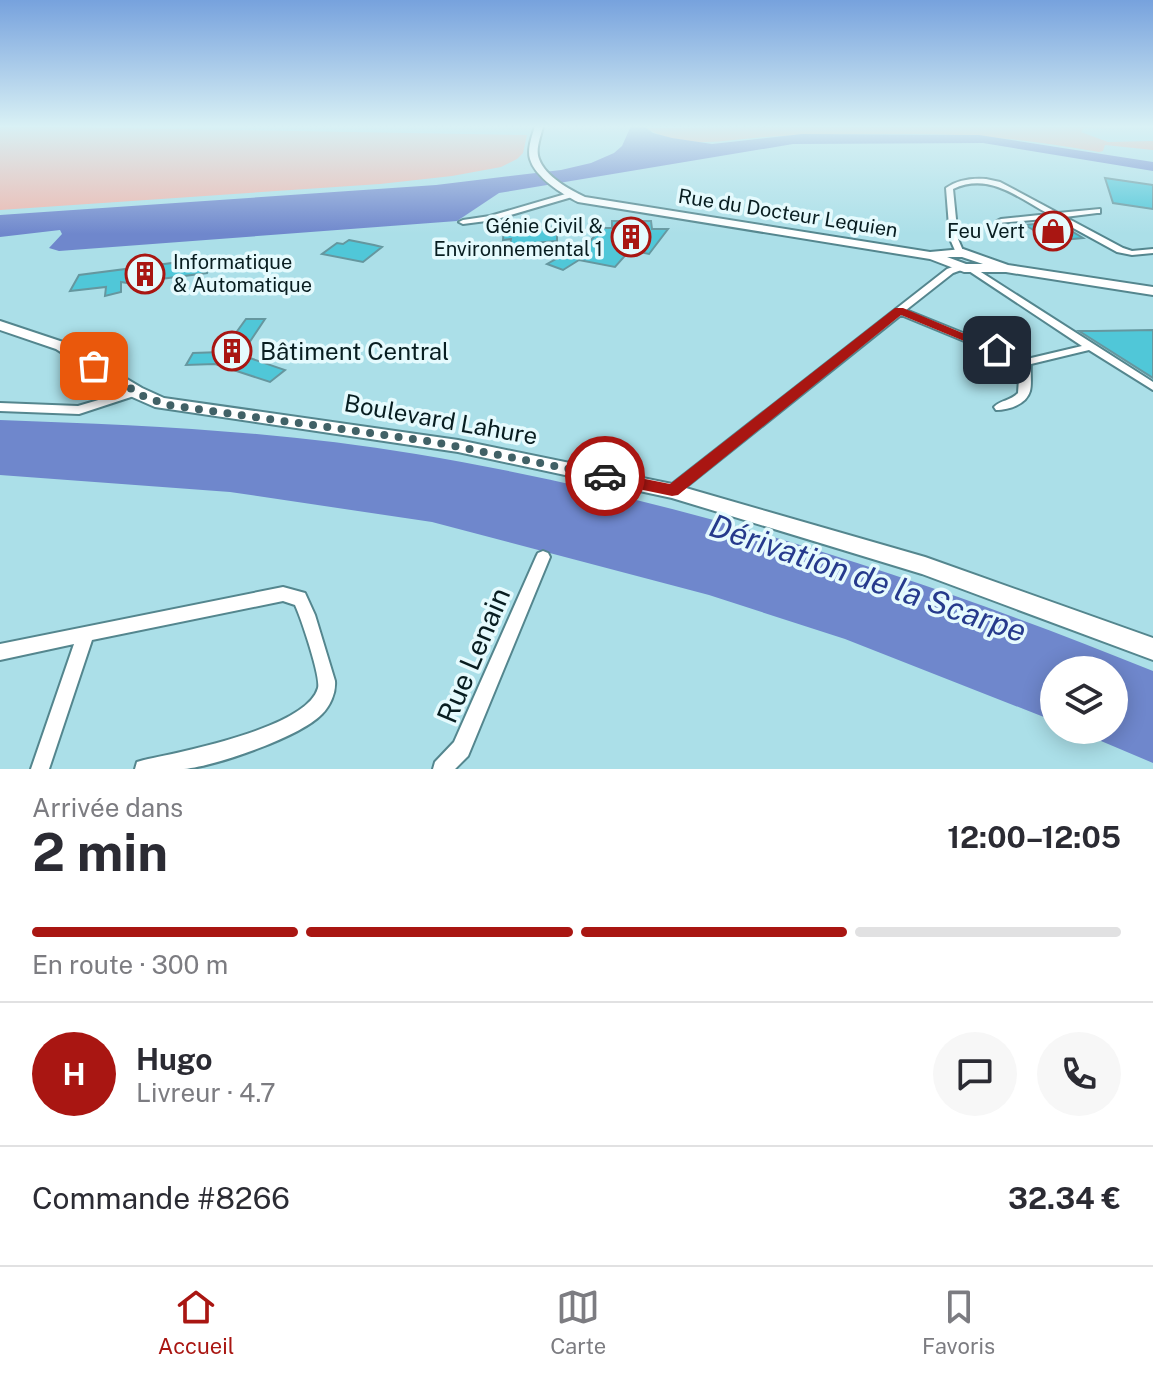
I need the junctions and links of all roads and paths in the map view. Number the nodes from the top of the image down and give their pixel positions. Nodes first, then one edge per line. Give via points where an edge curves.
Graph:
1 (539, 162) edge
2 (565, 191) junction
3 (1097, 211) dead end
4 (1057, 215) junction
5 (1001, 221) dead end
6 (463, 222) dead end
7 (1150, 253) edge
8 (951, 256) junction
9 (973, 266) junction
10 (1153, 292) edge
11 (899, 311) junction
12 (0, 325) edge
13 (1091, 347) junction
14 (1026, 362) junction
15 (1153, 387) edge
16 (136, 392) junction
17 (0, 407) edge
18 (1000, 407) dead end
19 (672, 491) junction
20 (543, 557) dead end
21 (86, 634) junction
22 (1153, 649) edge
23 (1, 654) edge
24 (174, 765) edge
25 (40, 769) edge
26 (144, 769) edge
27 (442, 769) edge

1 - 2 main road
2 - 6 street via 491,218
2 - 8 main road, Rue du Docteur Lequien via 595,203
3 - 4 street
4 - 5 street
4 - 7 street via 1123,251
4 - 8 street via 998,183 957,184 949,188
8 - 9 main road
8 - 9 main road
9 - 10 main road
9 - 11 street via 950,271
9 - 13 street
11 - 14 street
11 - 19 street
12 - 16 main road, Boulevard Lahure via 61,346
13 - 14 street
13 - 15 street
14 - 18 street via 1023,394
16 - 17 street via 79,410
16 - 19 main road, Boulevard Lahure via 187,409 446,444
19 - 22 main road, Boulevard Lahure via 897,557
20 - 27 street, Rue Lenain via 461,749
21 - 23 street
21 - 24 street via 283,594 300,598 327,682 320,704 304,719 271,733
21 - 25 street
24 - 26 street

